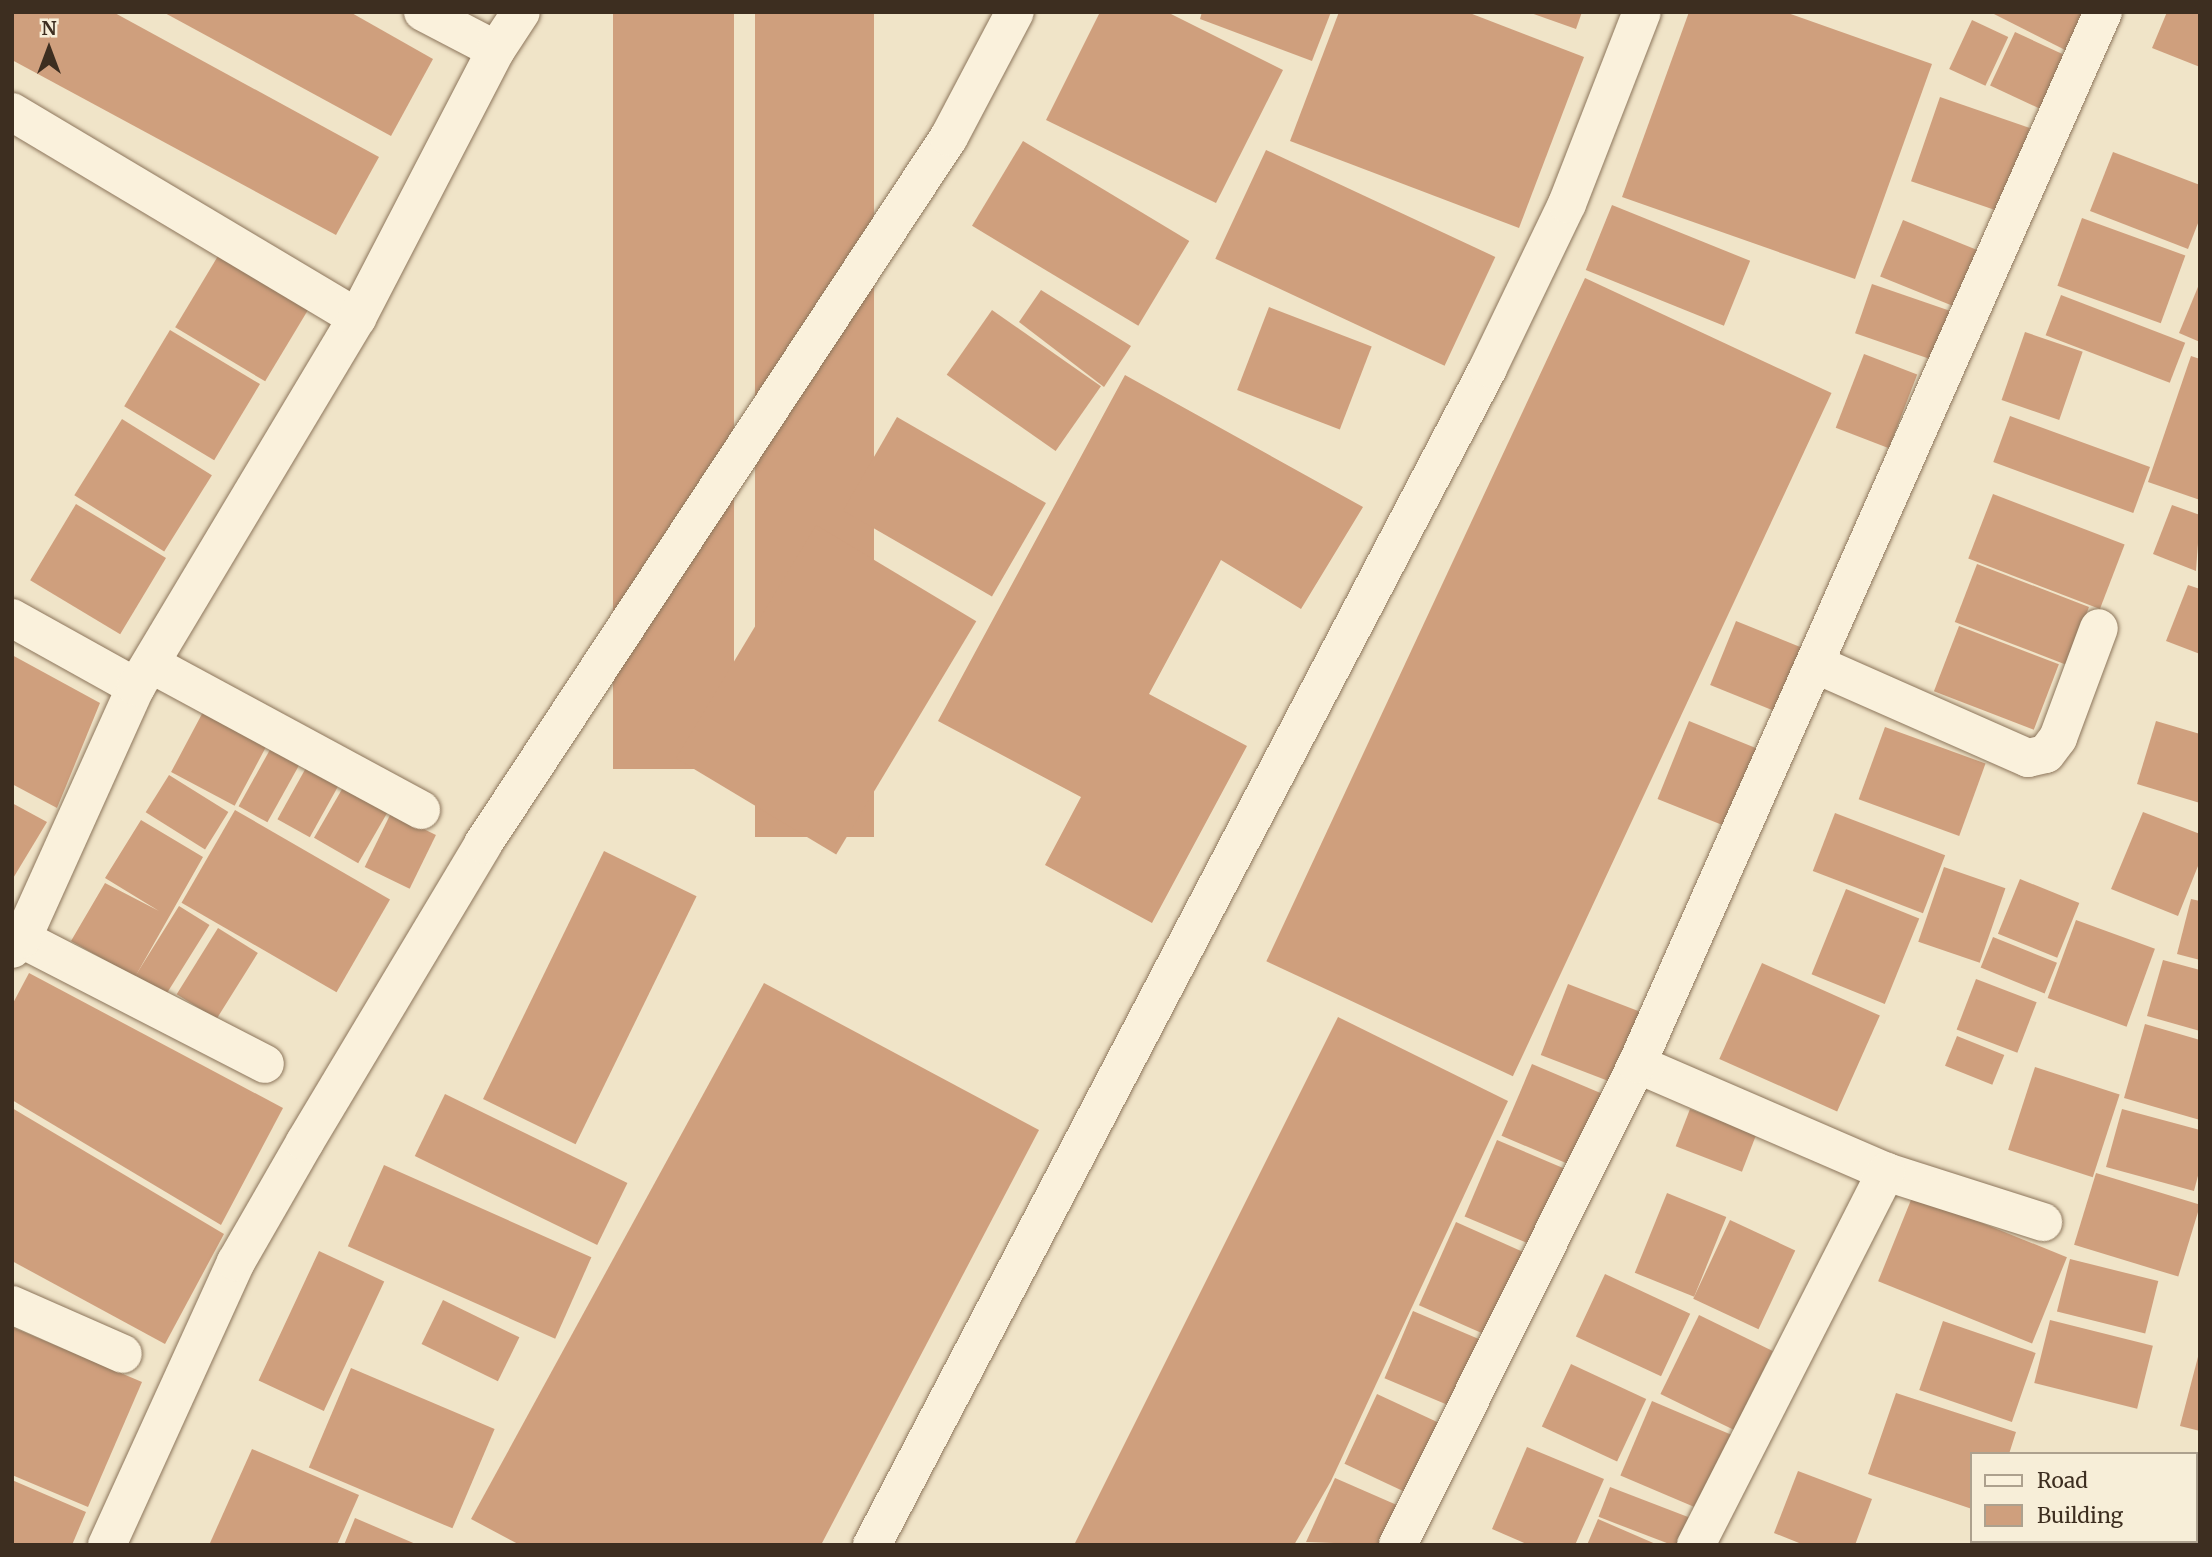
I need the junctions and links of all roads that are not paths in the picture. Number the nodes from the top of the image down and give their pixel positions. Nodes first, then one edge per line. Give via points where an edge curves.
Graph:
1 (423, 12) edge
2 (521, 12) edge
3 (1016, 12) edge
4 (1642, 12) edge
5 (2103, 12) edge
6 (496, 50) junction
7 (12, 112) edge
8 (357, 318) junction
9 (12, 618) edge
10 (2099, 628) dead end
11 (1815, 664) junction
12 (144, 675) junction
13 (421, 810) dead end
14 (17, 944) edge
15 (265, 1064) dead end
16 (1637, 1064) junction
17 (1886, 1172) junction
18 (2043, 1222) dead end
19 (12, 1304) edge
20 (123, 1354) dead end
21 (107, 1545) edge
22 (873, 1545) edge
23 (1398, 1545) edge
24 (1696, 1545) edge

1 - 6 street
2 - 6 street
3 - 21 street via 949,137 483,844 313,1130 236,1262
4 - 22 street via 1567,204 1488,368
5 - 11 street
6 - 8 street
7 - 8 street
8 - 12 street
9 - 12 street
10 - 11 street via 2058,738 2046,754 2028,758
11 - 16 street
12 - 13 street
12 - 14 street
14 - 15 street
16 - 17 street
16 - 23 street
17 - 18 street
17 - 24 street
19 - 20 street

